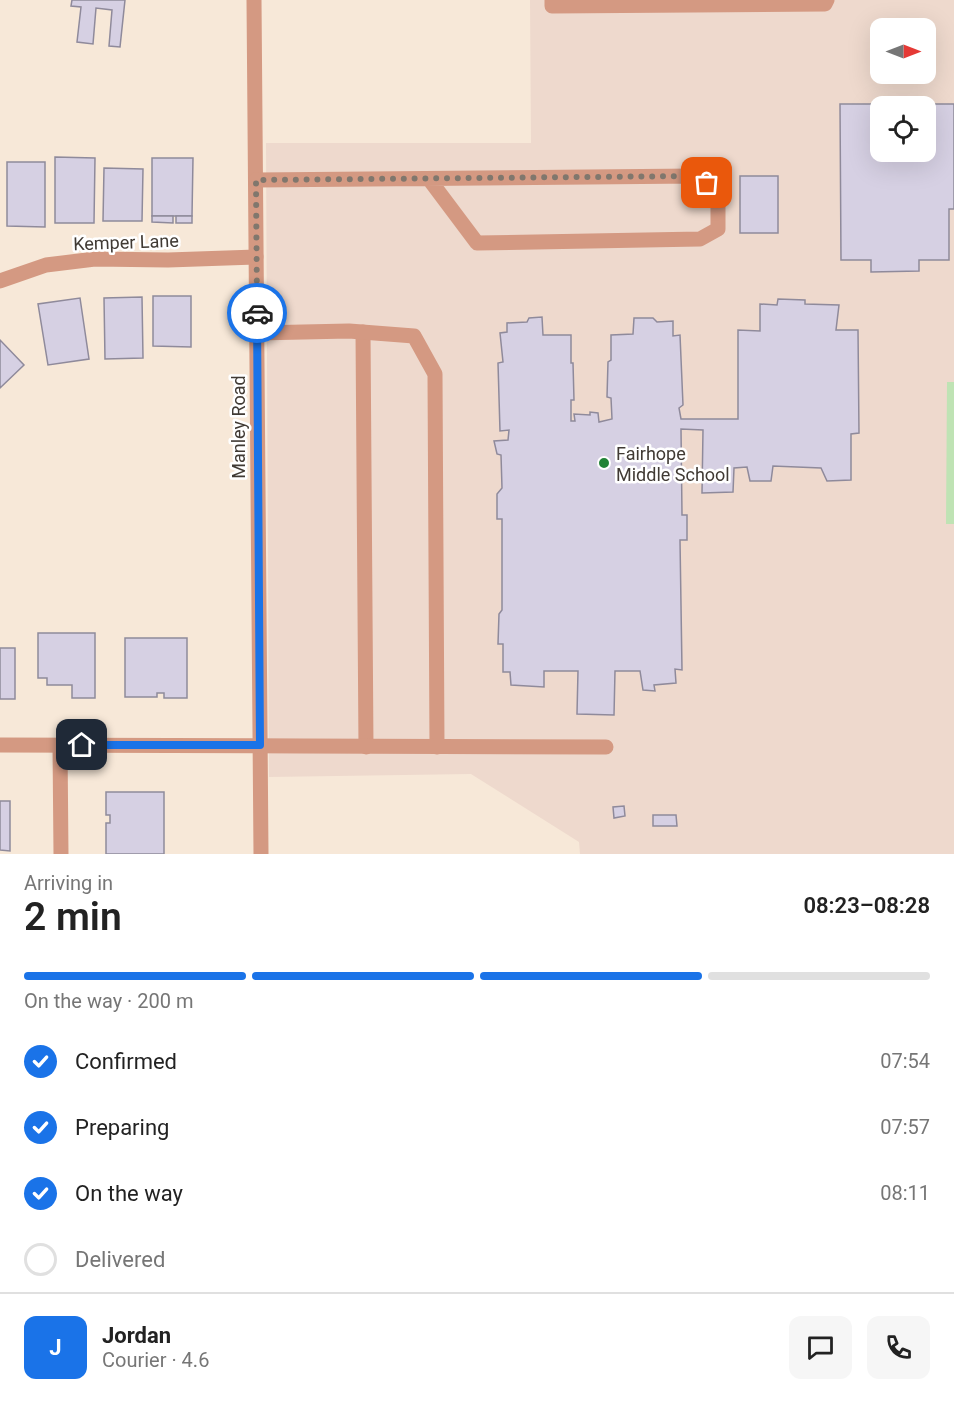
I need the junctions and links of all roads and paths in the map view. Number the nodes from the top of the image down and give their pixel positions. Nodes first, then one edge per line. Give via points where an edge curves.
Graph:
1 (254, 0) edge
2 (552, 0) edge
3 (827, 0) edge
4 (429, 179) junction
5 (256, 180) junction
6 (256, 257) junction
7 (0, 281) edge
8 (363, 332) junction
9 (257, 333) junction
10 (0, 745) edge
11 (60, 745) junction
12 (260, 745) junction
13 (366, 747) junction
14 (437, 747) junction
15 (606, 747) dead end
16 (61, 854) edge
17 (261, 854) edge

1 - 5 street, Manley Road
2 - 3 street via 552,6 825,4
4 - 4 street via 695,176 718,190 718,229 700,239 477,243
4 - 5 street
5 - 6 street, Manley Road
6 - 7 street, Kemper Lane via 95,259 46,265
6 - 9 street, Manley Road
8 - 9 street
8 - 13 street
8 - 14 street via 414,336 435,374
9 - 12 street, Manley Road
10 - 11 street
11 - 12 street
11 - 16 street
12 - 13 street
12 - 17 street, Manley Road
13 - 14 street
14 - 15 street

